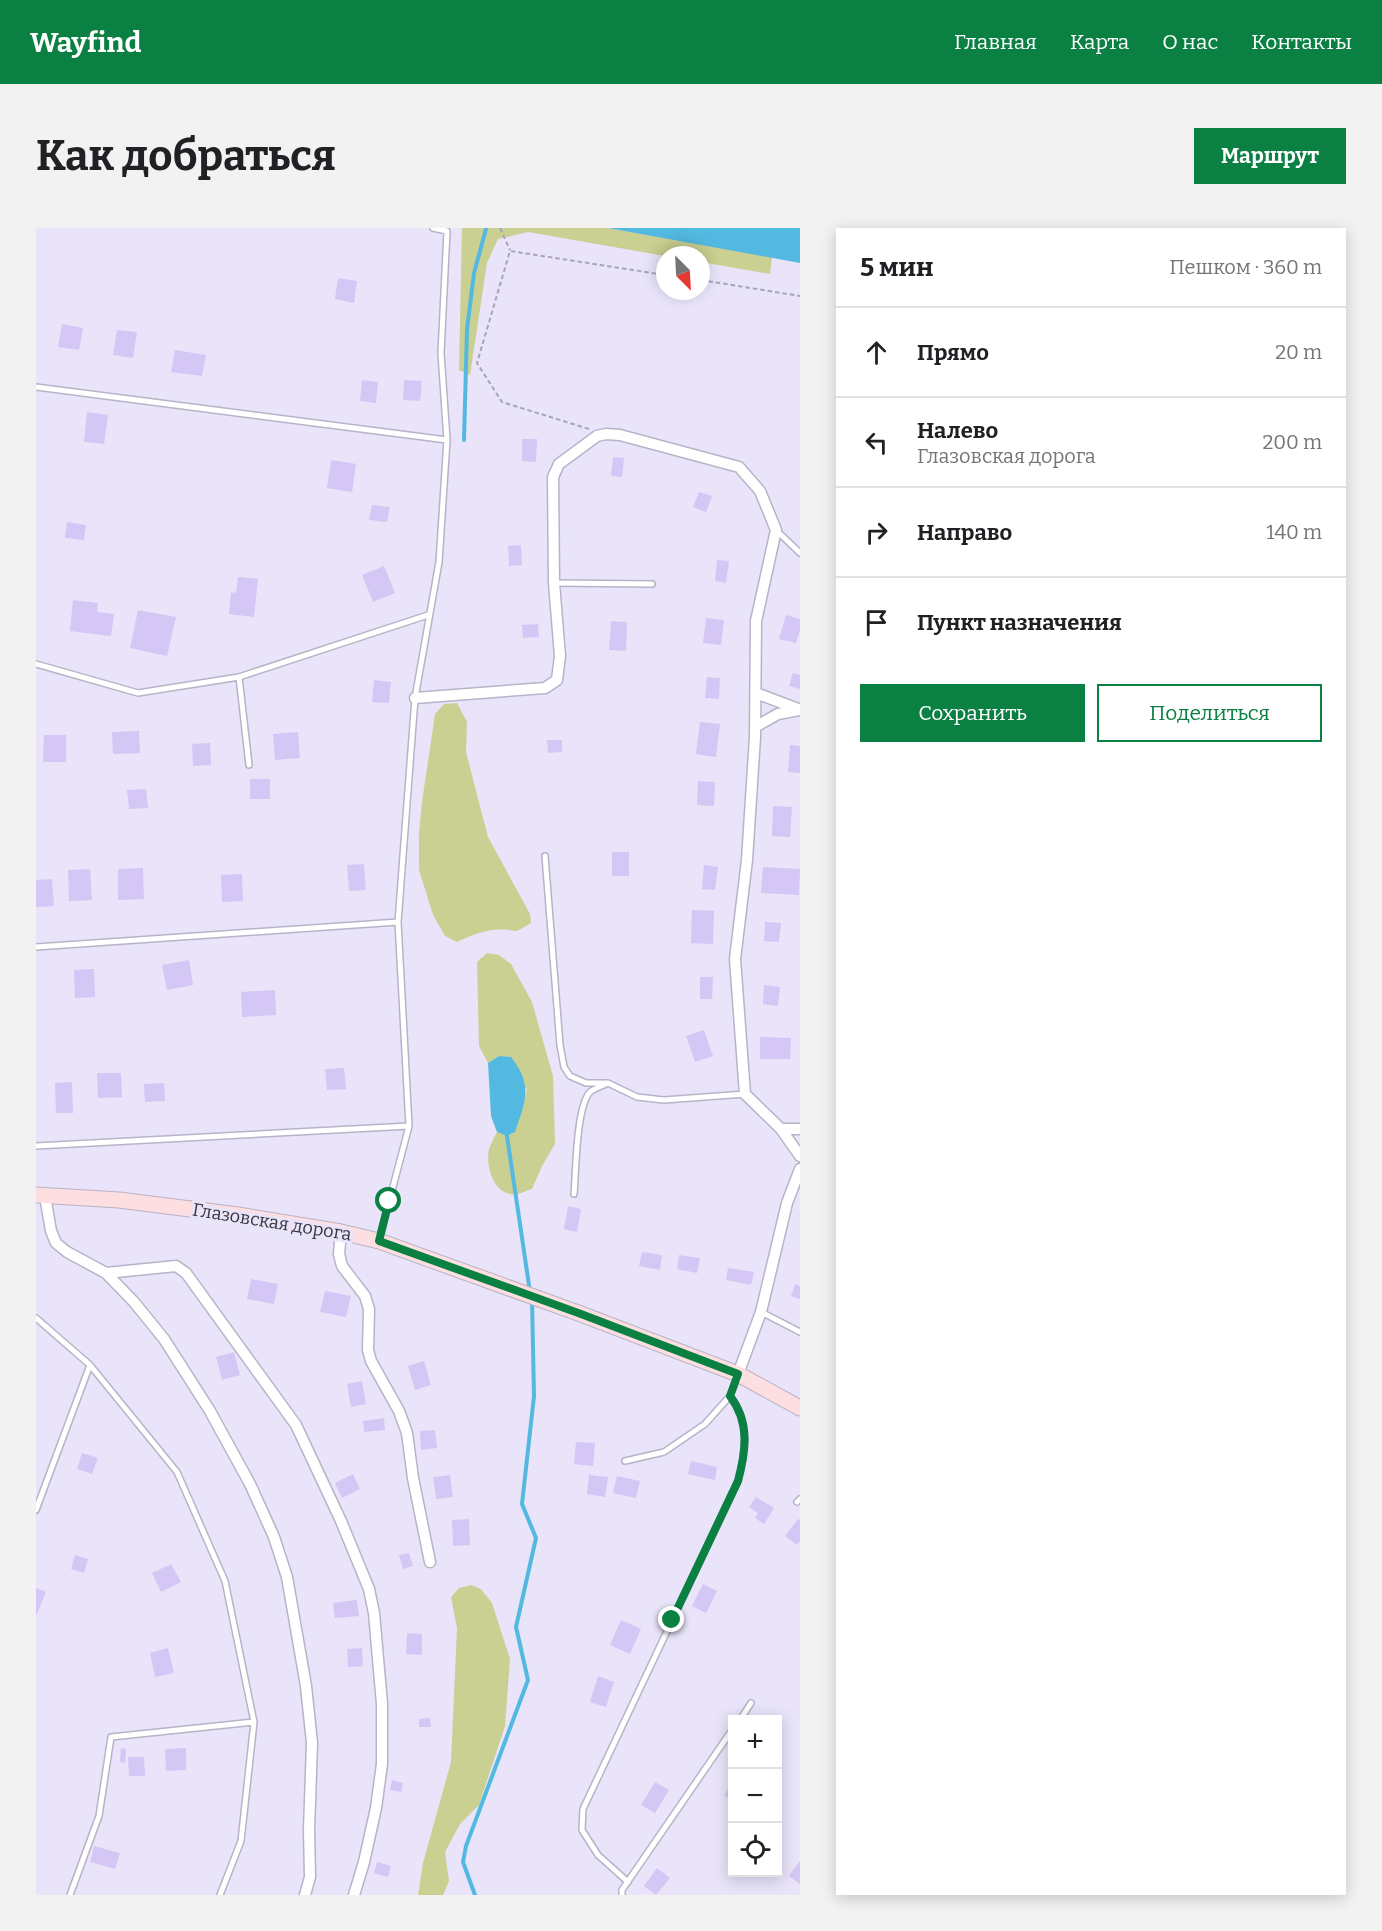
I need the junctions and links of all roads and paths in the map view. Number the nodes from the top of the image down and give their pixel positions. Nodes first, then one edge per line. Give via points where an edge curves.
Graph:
1 (433, 228) edge
2 (500, 228) edge
3 (510, 251) junction
4 (656, 274) edge
5 (710, 281) edge
6 (800, 296) edge
7 (36, 387) edge
8 (606, 434) junction
9 (447, 440) junction
10 (776, 530) junction
11 (800, 553) edge
12 (554, 583) junction
13 (652, 584) dead end
14 (428, 615) junction
15 (36, 664) edge
16 (239, 676) junction
17 (756, 693) junction
18 (414, 698) junction
19 (800, 710) edge
20 (755, 727) junction
21 (249, 765) dead end
22 (545, 856) dead end
23 (398, 922) junction
24 (36, 946) edge
25 (608, 1083) junction
26 (745, 1094) junction
27 (409, 1126) junction
28 (781, 1129) junction
29 (800, 1129) edge
30 (36, 1146) edge
31 (800, 1156) edge
32 (800, 1169) edge
33 (574, 1194) dead end
34 (41, 1195) edge
35 (341, 1232) junction
36 (379, 1241) junction
37 (106, 1273) junction
38 (761, 1312) junction
39 (36, 1318) edge
40 (800, 1332) edge
41 (90, 1365) junction
42 (738, 1374) junction
43 (730, 1396) junction
44 (800, 1408) edge
45 (625, 1461) dead end
46 (36, 1510) edge
47 (430, 1562) dead end
48 (751, 1703) dead end
49 (743, 1715) edge
50 (254, 1722) junction
51 (728, 1736) edge
52 (628, 1882) junction
53 (70, 1895) edge
54 (220, 1895) edge
55 (305, 1895) edge
56 (354, 1895) edge
57 (622, 1895) edge

1 - 9 lane via 447,231 441,353
2 - 3 path
3 - 4 path
3 - 8 path via 477,363 501,402
5 - 6 path
7 - 9 lane
8 - 10 street via 739,467 760,491
8 - 12 street via 597,436 559,464 554,477
9 - 14 lane via 439,562
10 - 11 lane
10 - 17 street via 756,621
12 - 13 lane
12 - 18 street via 560,656 557,680 546,688
14 - 16 lane
14 - 18 lane
15 - 16 lane via 138,693
16 - 21 lane
17 - 19 street
17 - 20 street
18 - 23 lane
19 - 20 street via 778,714
20 - 26 street via 747,860 735,959
22 - 25 lane via 564,1067 570,1076 586,1083
23 - 24 lane
23 - 27 lane
25 - 26 lane via 637,1097 664,1100
25 - 33 lane via 590,1092 580,1118
26 - 28 street
27 - 30 lane
27 - 36 lane
28 - 29 street
28 - 31 street
32 - 38 street
34 - 35 street, Глазовская дорога via 119,1200
34 - 37 street via 56,1243
35 - 36 street, Глазовская дорога
35 - 47 street via 342,1266 365,1296 369,1310 371,1361 407,1433
36 - 42 street, Глазовская дорога
37 - 55 street via 164,1339 210,1411 250,1484 287,1577 312,1743 310,1877
37 - 56 street via 176,1266 186,1274 296,1425 365,1580 374,1613 382,1704 382,1764 374,1818
38 - 40 lane
38 - 42 street
39 - 41 lane
41 - 46 lane
41 - 50 lane via 177,1472 225,1581
42 - 43 lane
42 - 44 street, Глазовская дорога
43 - 45 lane via 705,1424 664,1452
43 - 52 lane via 738,1406 746,1438 738,1481 583,1809 582,1830 598,1855
48 - 49 lane
50 - 53 lane via 111,1737 99,1816
50 - 54 lane via 241,1841
51 - 52 lane
52 - 57 lane

